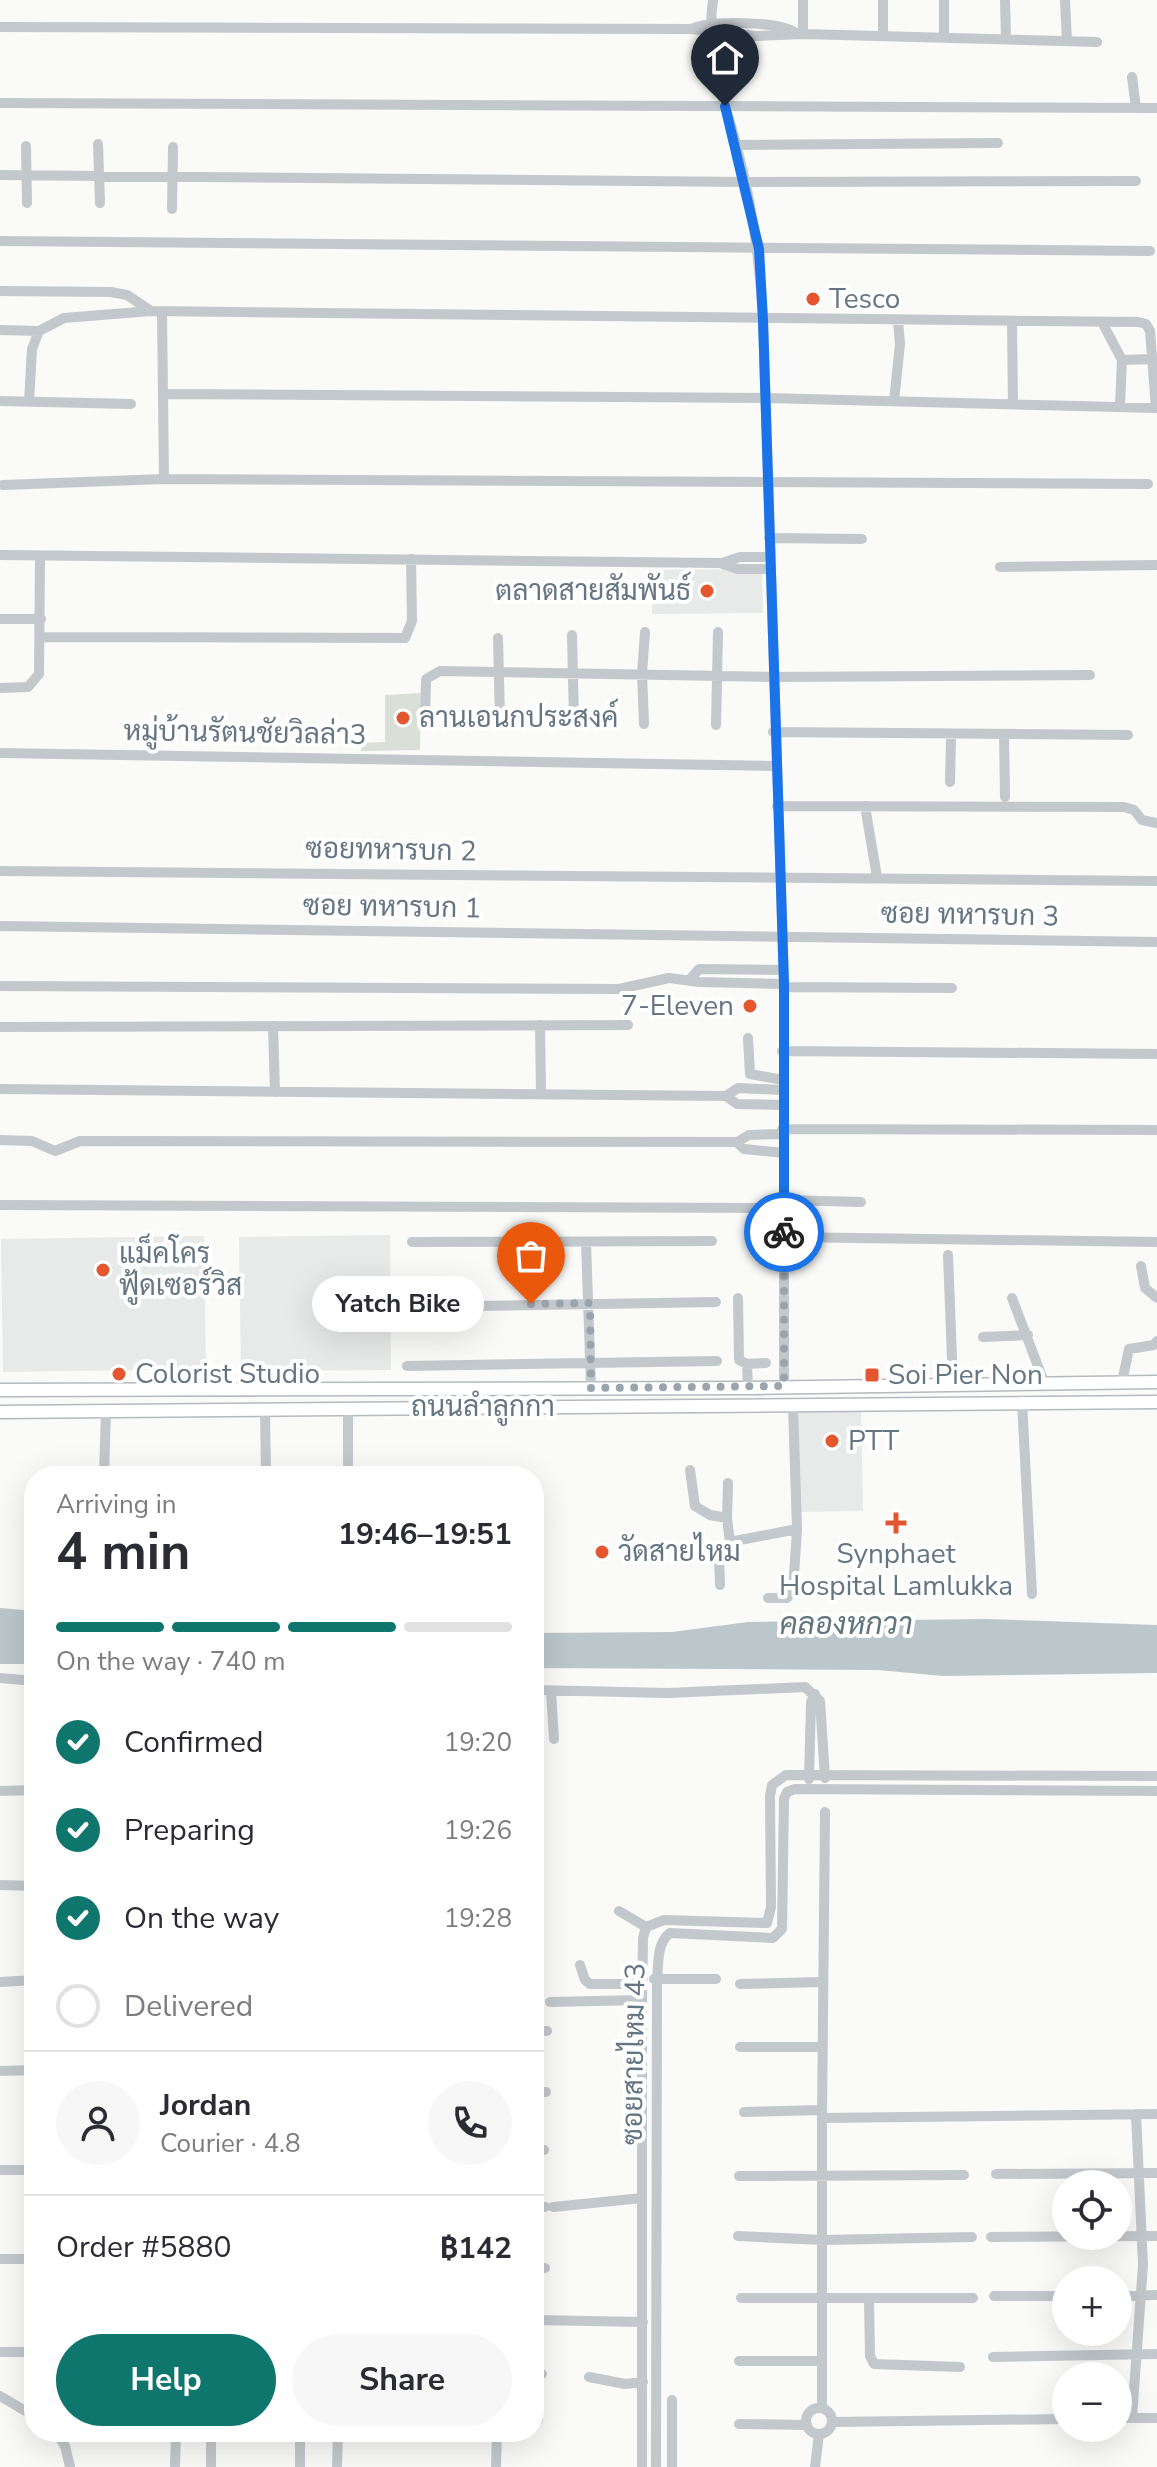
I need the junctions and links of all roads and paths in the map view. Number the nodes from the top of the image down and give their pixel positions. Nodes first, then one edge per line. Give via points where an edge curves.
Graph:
1 (713, 0) edge
2 (803, 0) edge
3 (883, 0) edge
4 (944, 0) edge
5 (1005, 0) edge
6 (1065, 0) edge
7 (0, 27) edge
8 (709, 28) junction
9 (800, 34) junction
10 (883, 36) junction
11 (944, 37) junction
12 (1006, 39) junction
13 (1067, 41) junction
14 (1097, 42) dead end
15 (1132, 77) dead end
16 (0, 103) edge
17 (725, 106) junction
18 (1136, 108) junction
19 (1156, 108) edge
20 (998, 143) dead end
21 (98, 144) dead end
22 (737, 145) junction
23 (26, 146) dead end
24 (173, 147) dead end
25 (0, 175) edge
26 (25, 175) junction
27 (99, 175) junction
28 (173, 176) junction
29 (1136, 181) dead end
30 (745, 182) junction
31 (27, 203) dead end
32 (100, 203) dead end
33 (172, 209) dead end
34 (0, 241) edge
35 (759, 249) junction
36 (1150, 251) dead end
37 (0, 291) edge
38 (156, 312) junction
39 (763, 320) junction
40 (898, 321) junction
41 (1012, 322) junction
42 (1103, 324) junction
43 (0, 330) edge
44 (39, 331) junction
45 (1153, 359) junction
46 (1122, 360) junction
47 (165, 394) junction
48 (766, 398) junction
49 (0, 401) edge
50 (894, 401) junction
51 (29, 402) junction
52 (131, 404) dead end
53 (1013, 404) junction
54 (1120, 406) junction
55 (1157, 408) edge
56 (164, 479) junction
57 (767, 481) junction
58 (1148, 484) dead end
59 (3, 485) dead end
60 (769, 538) junction
61 (862, 539) dead end
62 (0, 555) edge
63 (40, 556) junction
64 (769, 557) junction
65 (411, 559) junction
66 (720, 563) junction
67 (1157, 565) edge
68 (1000, 567) dead end
69 (770, 569) junction
70 (0, 619) edge
71 (41, 619) junction
72 (645, 632) dead end
73 (718, 632) dead end
74 (572, 635) dead end
75 (42, 637) junction
76 (498, 638) dead end
77 (574, 673) junction
78 (499, 674) junction
79 (642, 674) junction
80 (1090, 675) dead end
81 (716, 676) junction
82 (773, 677) junction
83 (0, 688) edge
84 (500, 720) dead end
85 (574, 721) dead end
86 (425, 723) dead end
87 (644, 724) dead end
88 (716, 725) dead end
89 (773, 732) junction
90 (1004, 734) junction
91 (951, 735) junction
92 (1128, 735) dead end
93 (0, 753) edge
94 (777, 766) junction
95 (950, 782) dead end
96 (1005, 797) dead end
97 (777, 806) junction
98 (865, 806) junction
99 (1157, 823) edge
100 (0, 871) edge
101 (877, 877) junction
102 (781, 879) junction
103 (1157, 881) edge
104 (0, 926) edge
105 (782, 936) junction
106 (1157, 942) edge
107 (783, 970) junction
108 (691, 978) junction
109 (0, 986) edge
110 (784, 986) junction
111 (952, 988) dead end
112 (540, 1025) junction
113 (628, 1025) dead end
114 (273, 1026) junction
115 (0, 1027) edge
116 (748, 1038) dead end
117 (782, 1051) junction
118 (1157, 1054) edge
119 (783, 1085) junction
120 (0, 1089) edge
121 (275, 1092) junction
122 (541, 1094) junction
123 (726, 1096) junction
124 (783, 1105) junction
125 (1157, 1130) edge
126 (782, 1132) junction
127 (0, 1140) edge
128 (737, 1142) junction
129 (784, 1153) junction
130 (861, 1202) dead end
131 (784, 1204) junction
132 (0, 1205) edge
133 (784, 1237) junction
134 (712, 1241) dead end
135 (412, 1242) dead end
136 (586, 1242) junction
137 (1157, 1242) edge
138 (948, 1255) dead end
139 (1141, 1266) dead end
140 (738, 1298) dead end
141 (1012, 1298) dead end
142 (1157, 1298) edge
143 (716, 1302) dead end
144 (590, 1303) junction
145 (413, 1307) dead end
146 (1028, 1335) junction
147 (983, 1337) dead end
148 (1157, 1341) edge
149 (717, 1361) dead end
150 (591, 1363) junction
151 (766, 1363) dead end
152 (747, 1364) junction
153 (407, 1366) dead end
154 (1044, 1382) junction
155 (1122, 1382) junction
156 (1157, 1382) edge
157 (953, 1384) junction
158 (784, 1386) junction
159 (591, 1388) junction
160 (748, 1388) junction
161 (531, 1389) junction
162 (0, 1390) edge
163 (1022, 1401) junction
164 (1157, 1402) edge
165 (793, 1405) junction
166 (533, 1407) junction
167 (348, 1408) junction
168 (265, 1410) junction
169 (106, 1411) junction
170 (0, 1412) edge
171 (104, 1466) edge
172 (266, 1466) edge
173 (348, 1466) edge
174 (690, 1470) dead end
175 (728, 1483) dead end
176 (727, 1518) junction
177 (797, 1529) junction
178 (730, 1542) junction
179 (720, 1585) dead end
180 (1032, 1594) dead end
181 (768, 1598) dead end
182 (0, 1678) edge
183 (24, 1680) edge
184 (544, 1691) edge
185 (551, 1691) junction
186 (815, 1694) junction
187 (554, 1739) dead end
188 (809, 1774) junction
189 (826, 1775) junction
190 (1157, 1776) edge
191 (809, 1789) junction
192 (825, 1789) junction
193 (24, 1790) edge
194 (0, 1791) edge
195 (1157, 1791) edge
196 (825, 1812) dead end
197 (0, 1885) edge
198 (24, 1886) edge
199 (619, 1911) dead end
200 (646, 1927) junction
201 (580, 1965) dead end
202 (657, 1979) junction
203 (716, 1979) dead end
204 (24, 1981) edge
205 (0, 1982) edge
206 (643, 1982) junction
207 (821, 1982) junction
208 (740, 1984) dead end
209 (642, 2000) junction
210 (550, 2002) dead end
211 (740, 2047) dead end
212 (820, 2047) junction
213 (24, 2070) edge
214 (0, 2071) edge
215 (744, 2112) dead end
216 (821, 2114) junction
217 (1136, 2114) junction
218 (1157, 2114) edge
219 (0, 2170) edge
220 (24, 2170) edge
221 (1138, 2171) junction
222 (1157, 2173) edge
223 (996, 2174) dead end
224 (820, 2175) junction
225 (964, 2175) dead end
226 (739, 2176) dead end
227 (642, 2198) junction
228 (544, 2207) edge
229 (738, 2236) dead end
230 (1143, 2236) junction
231 (1157, 2236) edge
232 (972, 2237) dead end
233 (991, 2237) dead end
234 (823, 2240) junction
235 (0, 2259) edge
236 (24, 2259) edge
237 (1157, 2295) edge
238 (994, 2296) dead end
239 (1052, 2296) edge
240 (1132, 2296) edge
241 (1142, 2296) junction
242 (741, 2298) dead end
243 (973, 2298) dead end
244 (869, 2299) junction
245 (823, 2300) junction
246 (544, 2320) edge
247 (643, 2322) junction
248 (0, 2352) edge
249 (24, 2352) edge
250 (1140, 2354) junction
251 (1157, 2354) edge
252 (993, 2357) dead end
253 (739, 2361) dead end
254 (821, 2361) junction
255 (960, 2367) dead end
256 (589, 2377) dead end
257 (643, 2382) junction
258 (0, 2396) edge
259 (672, 2400) dead end
260 (822, 2408) junction
261 (24, 2410) edge
262 (1132, 2418) joint
263 (1157, 2418) edge
264 (1052, 2419) edge
265 (833, 2422) junction
266 (739, 2424) dead end
267 (807, 2425) junction
268 (643, 2429) junction
269 (656, 2432) junction
270 (672, 2433) junction
271 (819, 2434) junction
272 (62, 2442) edge
273 (176, 2442) edge
274 (211, 2442) edge
275 (300, 2442) edge
276 (338, 2442) edge
277 (497, 2442) edge
278 (70, 2467) edge
279 (175, 2467) edge
280 (211, 2467) edge
281 (300, 2467) edge
282 (337, 2467) edge
283 (496, 2467) edge
284 (642, 2467) edge
285 (656, 2467) edge
286 (672, 2467) edge
287 (815, 2467) edge

1 - 8 street
2 - 9 street
3 - 10 street
4 - 11 street
5 - 12 street
6 - 13 street
7 - 8 street
8 - 9 street
8 - 17 street
9 - 10 street
10 - 11 street
11 - 12 street
12 - 13 street
13 - 14 street
15 - 18 street
16 - 17 street
17 - 18 street
17 - 22 street
18 - 19 street
20 - 22 street
21 - 27 street
22 - 30 street
23 - 26 street
24 - 28 street
25 - 26 street
26 - 27 street
26 - 31 street
27 - 28 street
27 - 32 street
28 - 30 street
28 - 33 street
29 - 30 street
30 - 35 street
34 - 35 street
35 - 36 street
35 - 39 street
37 - 38 street via 111,292
38 - 39 street
38 - 44 street via 64,318
38 - 47 street
39 - 40 street
39 - 48 street
40 - 41 street
40 - 50 street
41 - 42 street
41 - 53 street
42 - 45 street via 1146,324
42 - 46 street
43 - 44 street
44 - 51 street via 32,349
45 - 46 street
45 - 55 street
46 - 54 street
47 - 48 street
47 - 56 street
48 - 50 street
48 - 57 street
49 - 51 street
50 - 53 street
51 - 52 street
53 - 54 street
54 - 55 street
56 - 57 street
56 - 59 street
57 - 58 street
57 - 60 street
60 - 61 street
60 - 64 street
62 - 63 street
63 - 65 street
63 - 71 street
64 - 66 street
64 - 69 street
65 - 66 street
65 - 75 street via 412,621 405,638
66 - 69 street
67 - 68 street
69 - 82 street
70 - 71 street
71 - 75 street
72 - 79 street
73 - 81 street
74 - 77 street
75 - 83 street via 34,682
76 - 78 street
77 - 78 street
77 - 79 street
77 - 85 street
78 - 84 street
78 - 86 street via 431,674 425,684
79 - 81 street
79 - 87 street
80 - 82 street
81 - 82 street
81 - 88 street
82 - 89 street
89 - 91 street
89 - 94 street
90 - 91 street
90 - 92 street
90 - 96 street
91 - 95 street
93 - 94 street, หมู่บ้านรัตนชัยวิลล่า3
94 - 97 street
97 - 98 street
97 - 102 street
98 - 99 street via 1124,807
98 - 101 street
100 - 102 street, ซอยทหารบก 2
101 - 102 street, ซอยทหารบก 2
101 - 103 street, ซอยทหารบก 2
102 - 105 street
104 - 105 street, ซอย ทหารบก 1
105 - 106 street, ซอย ทหารบก 3
105 - 107 street
107 - 108 street via 699,969
107 - 110 street
108 - 109 street via 619,989
108 - 110 street
110 - 111 street
110 - 117 street
112 - 113 street
112 - 114 street
112 - 122 street
114 - 115 street
114 - 121 street
116 - 119 street via 750,1074
117 - 118 street
117 - 119 street
119 - 123 street via 738,1088
119 - 124 street
120 - 121 street
121 - 122 street
122 - 123 street
123 - 124 street via 737,1104
124 - 126 street
125 - 126 street
126 - 128 street via 749,1135
126 - 129 street
127 - 128 street via 32,1141 55,1151 80,1141
128 - 129 street via 744,1149
129 - 131 street
130 - 131 street
131 - 132 street
131 - 133 street
133 - 137 street
133 - 158 street
134 - 136 street
135 - 136 street
136 - 144 street
138 - 157 street
139 - 142 street via 1145,1288
140 - 152 street via 738,1355
141 - 146 street
143 - 144 street
144 - 145 street
144 - 150 street
146 - 147 street
146 - 154 street
148 - 155 street via 1129,1349
149 - 150 street
150 - 153 street
150 - 159 street
151 - 152 street
152 - 160 street
154 - 155 main road, ถนนลำลูกกา
154 - 157 main road, ถนนลำลูกกา
155 - 156 main road, ถนนลำลูกกา
157 - 158 main road, ถนนลำลูกกา
158 - 160 main road, ถนนลำลูกกา
159 - 160 main road, ถนนลำลูกกา
159 - 161 main road, ถนนลำลูกกา
161 - 162 main road, ถนนลำลูกกา
161 - 166 main road
163 - 164 main road, ถนนลำลูกกา
163 - 165 main road, ถนนลำลูกกา
163 - 180 street
165 - 166 main road, ถนนลำลูกกา
165 - 177 street
166 - 167 main road, ถนนลำลูกกา
167 - 168 main road, ถนนลำลูกกา
167 - 173 street
168 - 169 main road, ถนนลำลูกกา
168 - 172 street
169 - 170 main road, ถนนลำลูกกา
169 - 171 street
174 - 176 street via 695,1506
175 - 176 street
176 - 178 street
177 - 178 street
177 - 181 street via 792,1596
178 - 179 street via 719,1558
182 - 183 street
184 - 185 street
185 - 186 street via 668,1693 798,1686
185 - 187 street
186 - 188 street
186 - 189 street via 820,1701
188 - 189 street
188 - 191 street
188 - 200 street via 786,1775 772,1785 767,1923 664,1920
189 - 190 street
189 - 192 street
191 - 192 street
191 - 202 street, ซอยสายไหม 43 via 787,1792 784,1799 782,1929 764,1938 670,1933 660,1943
192 - 195 street
193 - 194 street
196 - 207 street
197 - 198 street
199 - 200 street
200 - 206 street
201 - 206 street via 590,1984
202 - 203 street
202 - 206 street
202 - 269 street, ซอยสายไหม 43
204 - 205 street
206 - 209 street
207 - 208 street
207 - 212 street
209 - 210 street
209 - 227 street
211 - 212 street
212 - 216 street
213 - 214 street
215 - 216 street
216 - 217 street
216 - 224 street
217 - 218 street
217 - 221 street
219 - 220 street
221 - 222 street
221 - 223 street
221 - 230 street
224 - 225 street
224 - 226 street
224 - 234 street
227 - 228 street
227 - 247 street
229 - 234 street
230 - 231 street
230 - 233 street
230 - 241 street
232 - 234 street
234 - 245 street
235 - 236 street
237 - 241 street
238 - 239 street
240 - 241 street
241 - 250 street
242 - 245 street
243 - 244 street
244 - 245 street
244 - 255 street via 874,2364
245 - 254 street
246 - 247 street
247 - 257 street
248 - 249 street
250 - 251 street
250 - 252 street
250 - 262 street
253 - 254 street
254 - 260 street
256 - 257 street
257 - 268 street
258 - 261 street
259 - 270 street
260 - 265 street
260 - 267 street via 810,2412
262 - 263 street
264 - 265 street
265 - 271 street
266 - 267 street
267 - 271 street
268 - 269 street
268 - 284 street
269 - 270 street
269 - 285 street, ซอยสายไหม 43
270 - 286 street
271 - 287 street
272 - 278 street
273 - 279 street
274 - 280 street
275 - 281 street
276 - 282 street
277 - 283 street

